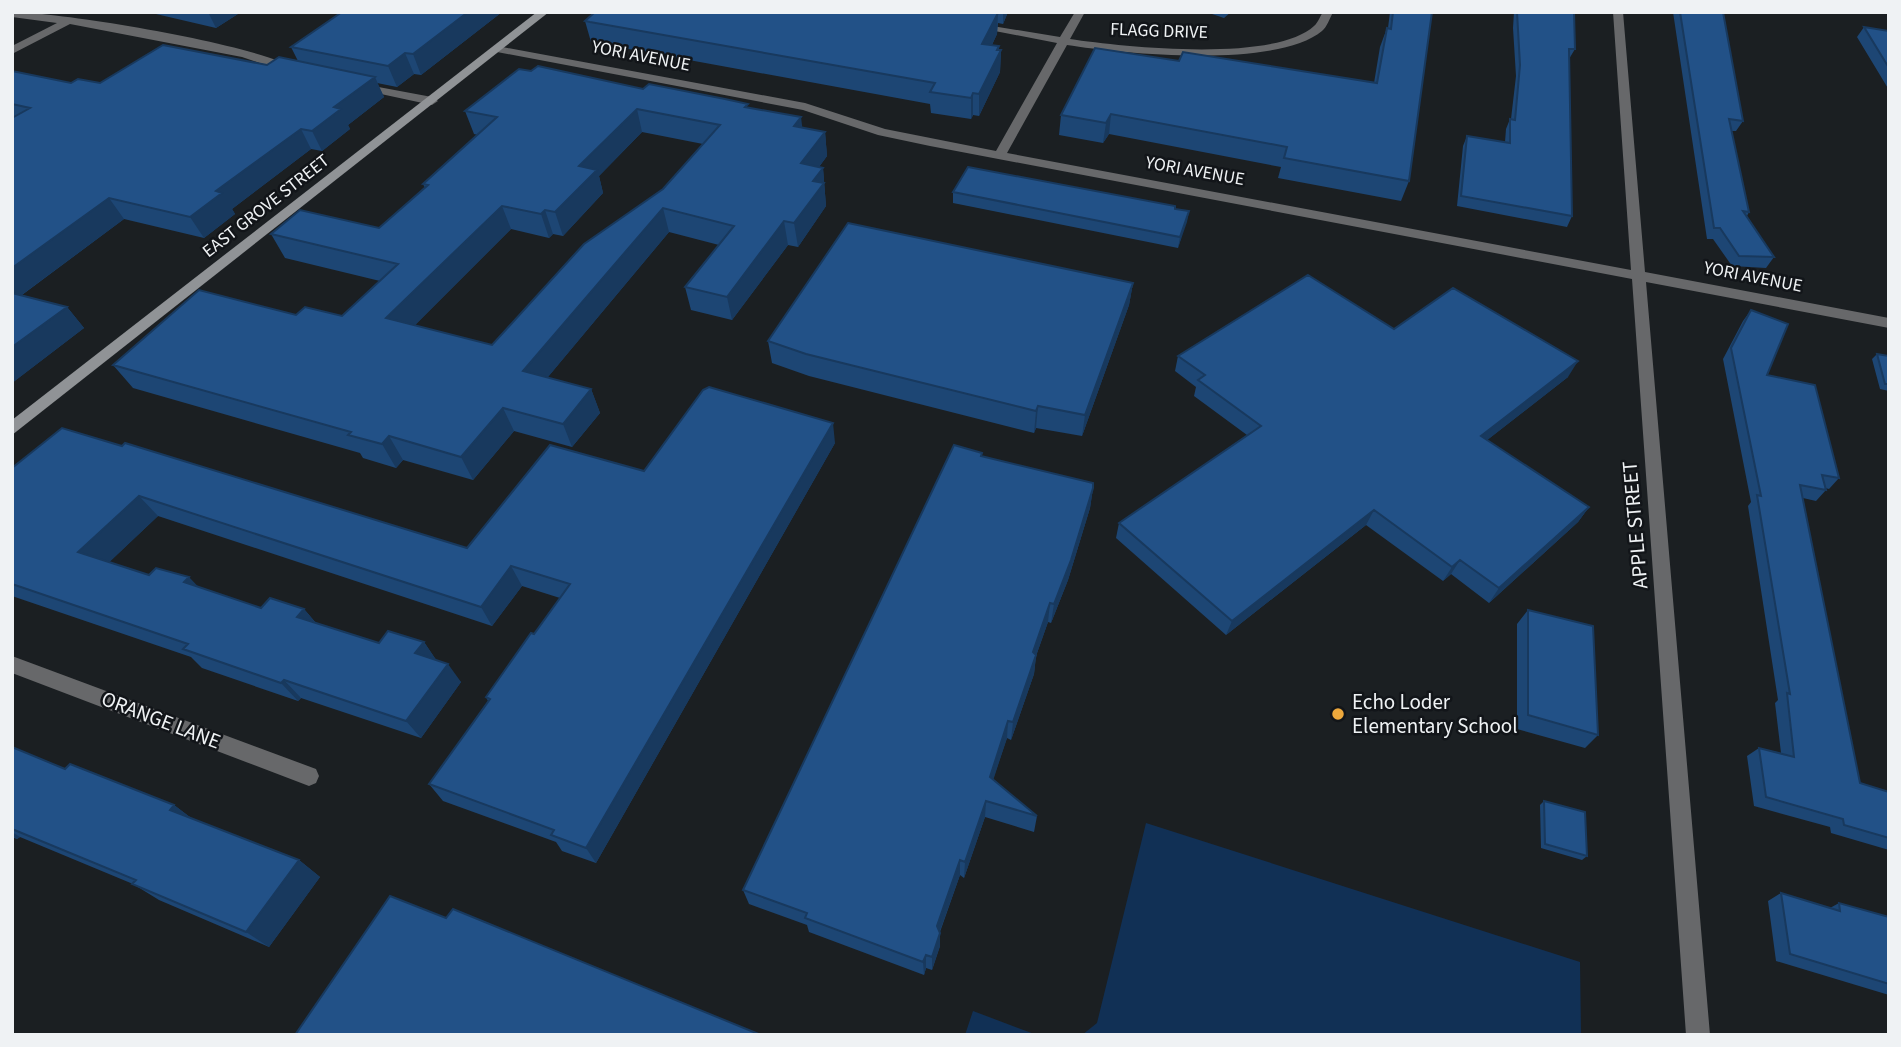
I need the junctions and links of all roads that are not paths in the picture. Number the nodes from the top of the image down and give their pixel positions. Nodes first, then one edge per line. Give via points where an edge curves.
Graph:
1 (83, 12) edge
2 (544, 12) edge
3 (1080, 12) edge
4 (1328, 12) edge
5 (1618, 12) edge
6 (12, 14) edge
7 (66, 22) junction
8 (955, 23) edge
9 (1064, 41) junction
10 (497, 49) junction
11 (12, 51) edge
12 (300, 74) edge
13 (338, 82) edge
14 (432, 101) junction
15 (1000, 155) junction
16 (1639, 274) junction
17 (1889, 323) edge
18 (12, 429) edge
19 (12, 664) edge
20 (309, 776) dead end
21 (1698, 1035) edge

1 - 7 street
2 - 10 street, EAST GROVE STREET
3 - 9 street
4 - 9 street, FLAGG DRIVE via 1321,27 1308,37 1270,48 1153,52
5 - 16 street, APPLE STREET
6 - 7 street
7 - 11 street
7 - 12 street via 244,54
8 - 9 street, FLAGG DRIVE
9 - 15 street
10 - 14 street, EAST GROVE STREET
10 - 15 street, YORI AVENUE via 805,107 882,132
13 - 14 street
14 - 18 street, EAST GROVE STREET
15 - 16 street, YORI AVENUE
16 - 17 street, YORI AVENUE
16 - 21 street, APPLE STREET
19 - 20 street, ORANGE LANE

